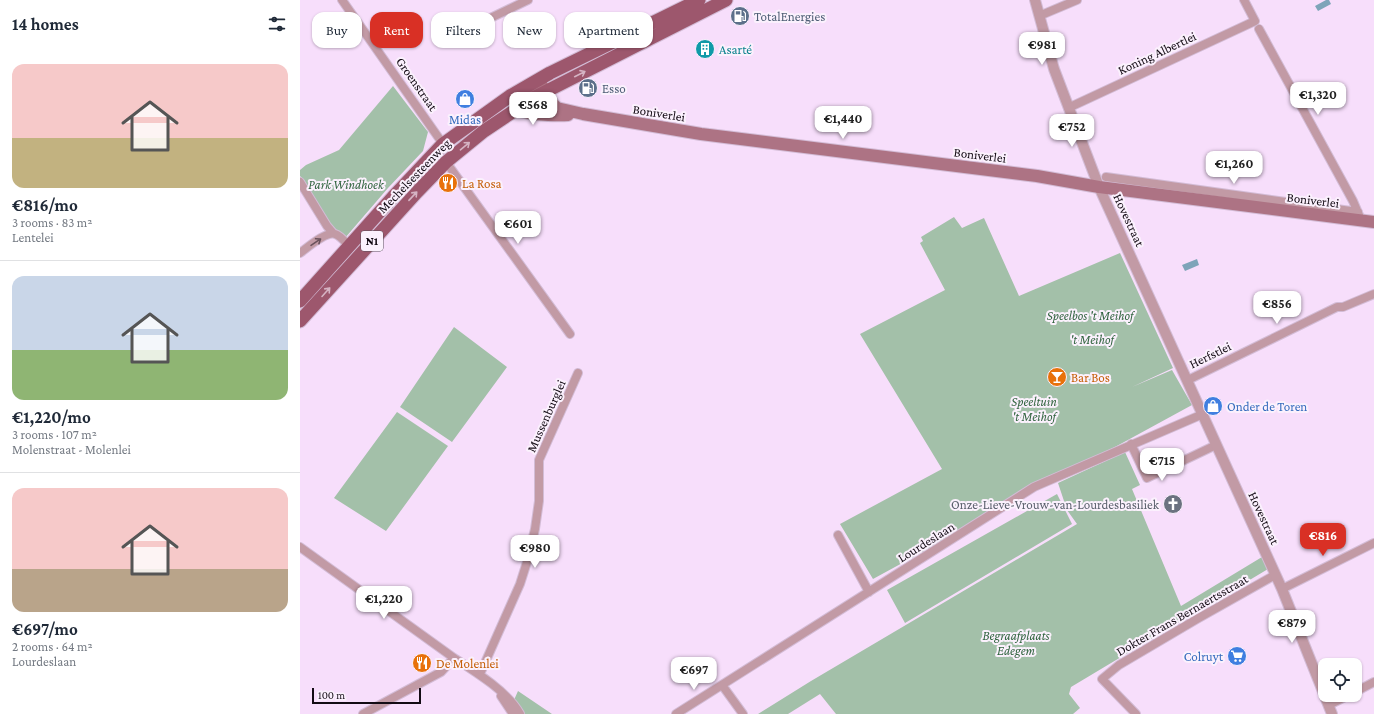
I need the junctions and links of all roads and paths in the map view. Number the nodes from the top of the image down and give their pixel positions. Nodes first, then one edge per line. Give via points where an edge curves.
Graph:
1 (342, 0) edge
2 (528, 0) edge
3 (698, 0) edge
4 (726, 0) edge
5 (1034, 0) edge
6 (1077, 0) edge
7 (1244, 0) edge
8 (495, 16) edge
9 (1039, 16) junction
10 (1259, 29) dead end
11 (534, 82) junction
12 (540, 94) junction
13 (1068, 108) junction
14 (513, 111) junction
15 (583, 114) junction
16 (549, 115) junction
17 (443, 144) junction
18 (446, 162) junction
19 (300, 182) edge
20 (1103, 182) junction
21 (1359, 216) junction
22 (1374, 222) edge
23 (333, 233) junction
24 (349, 246) junction
25 (300, 253) edge
26 (1374, 294) edge
27 (300, 301) edge
28 (300, 321) edge
29 (570, 334) dead end
30 (578, 374) dead end
31 (1188, 380) junction
32 (1202, 414) junction
33 (1132, 444) junction
34 (1216, 445) junction
35 (838, 535) dead end
36 (1374, 543) edge
37 (300, 547) edge
38 (1275, 575) junction
39 (1282, 589) junction
40 (869, 592) junction
41 (454, 658) junction
42 (480, 674) junction
43 (1374, 682) edge
44 (722, 685) junction
45 (496, 688) junction
46 (1362, 688) edge
47 (1341, 702) edge
48 (1331, 710) edge
49 (363, 714) edge
50 (513, 714) edge
51 (520, 714) edge
52 (676, 714) edge
53 (743, 714) edge
54 (1136, 714) edge

1 - 17 street, Groenstraat
2 - 8 street
3 - 11 main road, Mechelsesteenweg / N1
12 -> 4 main road, Mechelsesteenweg / N1
5 - 9 street, Hovestraat
6 - 9 street
7 - 13 street, Koning Albertlei via 1255,21
9 - 13 street, Hovestraat
10 - 21 street
11 - 12 main road
11 - 17 main road, Mechelsesteenweg / N1
12 - 14 main road, Mechelsesteenweg / N1
12 - 15 main road, Boniverlei via 558,108
12 - 16 main road
13 - 20 street, Hovestraat
14 - 16 main road, Boniverlei
18 -> 14 main road, Mechelsesteenweg / N1
15 - 16 main road, Boniverlei
15 - 20 main road, Boniverlei via 701,134
17 - 24 main road, Mechelsesteenweg / N1
28 -> 18 main road, Mechelsesteenweg / N1
18 - 29 street
19 - 23 street
20 - 21 main road, Boniverlei
20 - 31 street, Hovestraat
21 - 22 main road, Boniverlei
23 - 24 street
25 -> 23 street via 314,242
24 - 27 main road, Mechelsesteenweg / N1
26 - 31 street, Herfstlei via 1337,308
30 - 42 street, Mussenburglei via 539,460 539,501 527,562 520,584
31 - 32 street, Hovestraat
32 - 33 street, Lourdeslaan
32 - 34 street, Hovestraat
33 - 34 street via 1147,478
33 - 40 street, Lourdeslaan via 1034,487
34 - 38 street, Hovestraat
35 - 40 street
36 - 39 street
37 - 41 street
38 - 39 street, Hovestraat
38 - 54 street, Dokter Frans Bernaertsstraat via 1119,665 1102,679
39 - 48 street, Hovestraat
40 - 44 street, Lourdeslaan
41 - 42 street
41 - 49 street via 440,672
42 - 45 street
43 - 46 street
44 - 52 street, Lourdeslaan
44 - 53 street
45 - 50 street
45 - 51 street via 508,697
47 - 48 street

